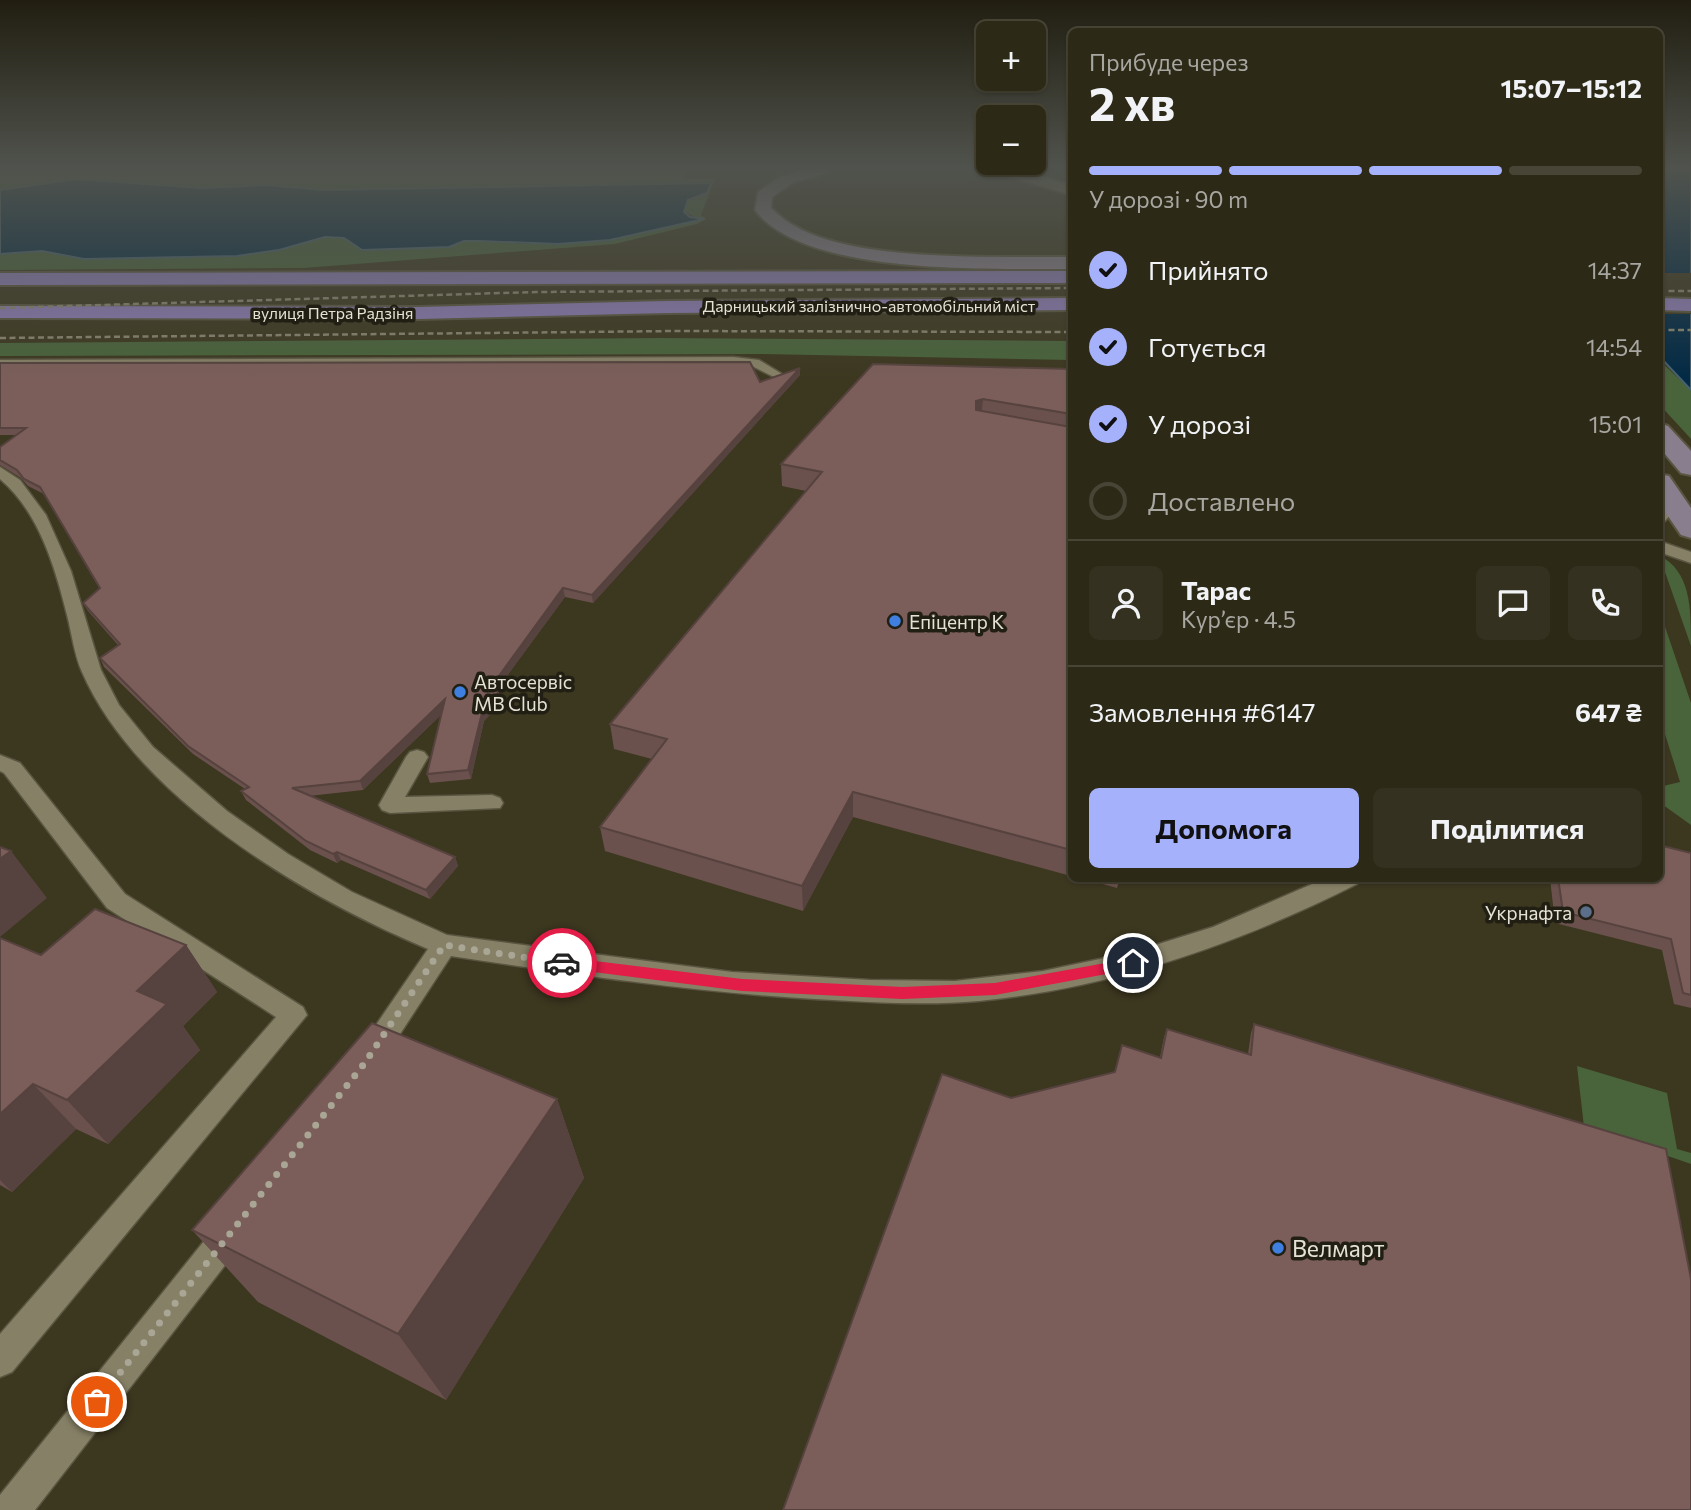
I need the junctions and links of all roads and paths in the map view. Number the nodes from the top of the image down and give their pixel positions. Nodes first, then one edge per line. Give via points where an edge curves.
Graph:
1 (814, 239) edge
2 (1068, 262) edge
3 (677, 277) joint
4 (1068, 277) edge
5 (0, 279) edge
6 (1068, 303) edge
7 (1663, 304) edge
8 (1691, 304) edge
9 (667, 307) joint
10 (0, 312) edge
11 (0, 363) edge
12 (776, 374) edge
13 (1663, 436) edge
14 (1691, 467) edge
15 (0, 471) edge
16 (1664, 501) edge
17 (1691, 528) edge
18 (1663, 548) edge
19 (1691, 558) edge
20 (417, 757) dead end
21 (0, 762) edge
22 (492, 803) dead end
23 (1341, 882) edge
24 (444, 945) junction
25 (356, 1075) edge
26 (245, 1216) edge
27 (0, 1360) edge
28 (12, 1510) edge

1 - 2 main road via 853,251 909,258
3 - 4 main road, Дарницький залізнично-автомобільний міст
3 - 5 main road, вулиця Петра Радзіня
6 - 9 main road, Дарницький залізнично-автомобільний міст
7 - 8 main road
9 - 10 main road, вулиця Петра Радзіня via 418,313
11 - 12 lane via 733,361 755,363
13 - 14 main road
15 - 24 lane via 29,498 58,559 90,669 124,730 147,755 271,858 337,896
16 - 17 main road
18 - 19 lane
20 - 22 lane via 390,805
21 - 27 lane via 12,768 116,901 293,1015
23 - 24 lane via 1230,930 1133,963 995,989 902,993 742,985
24 - 25 lane
26 - 28 lane

